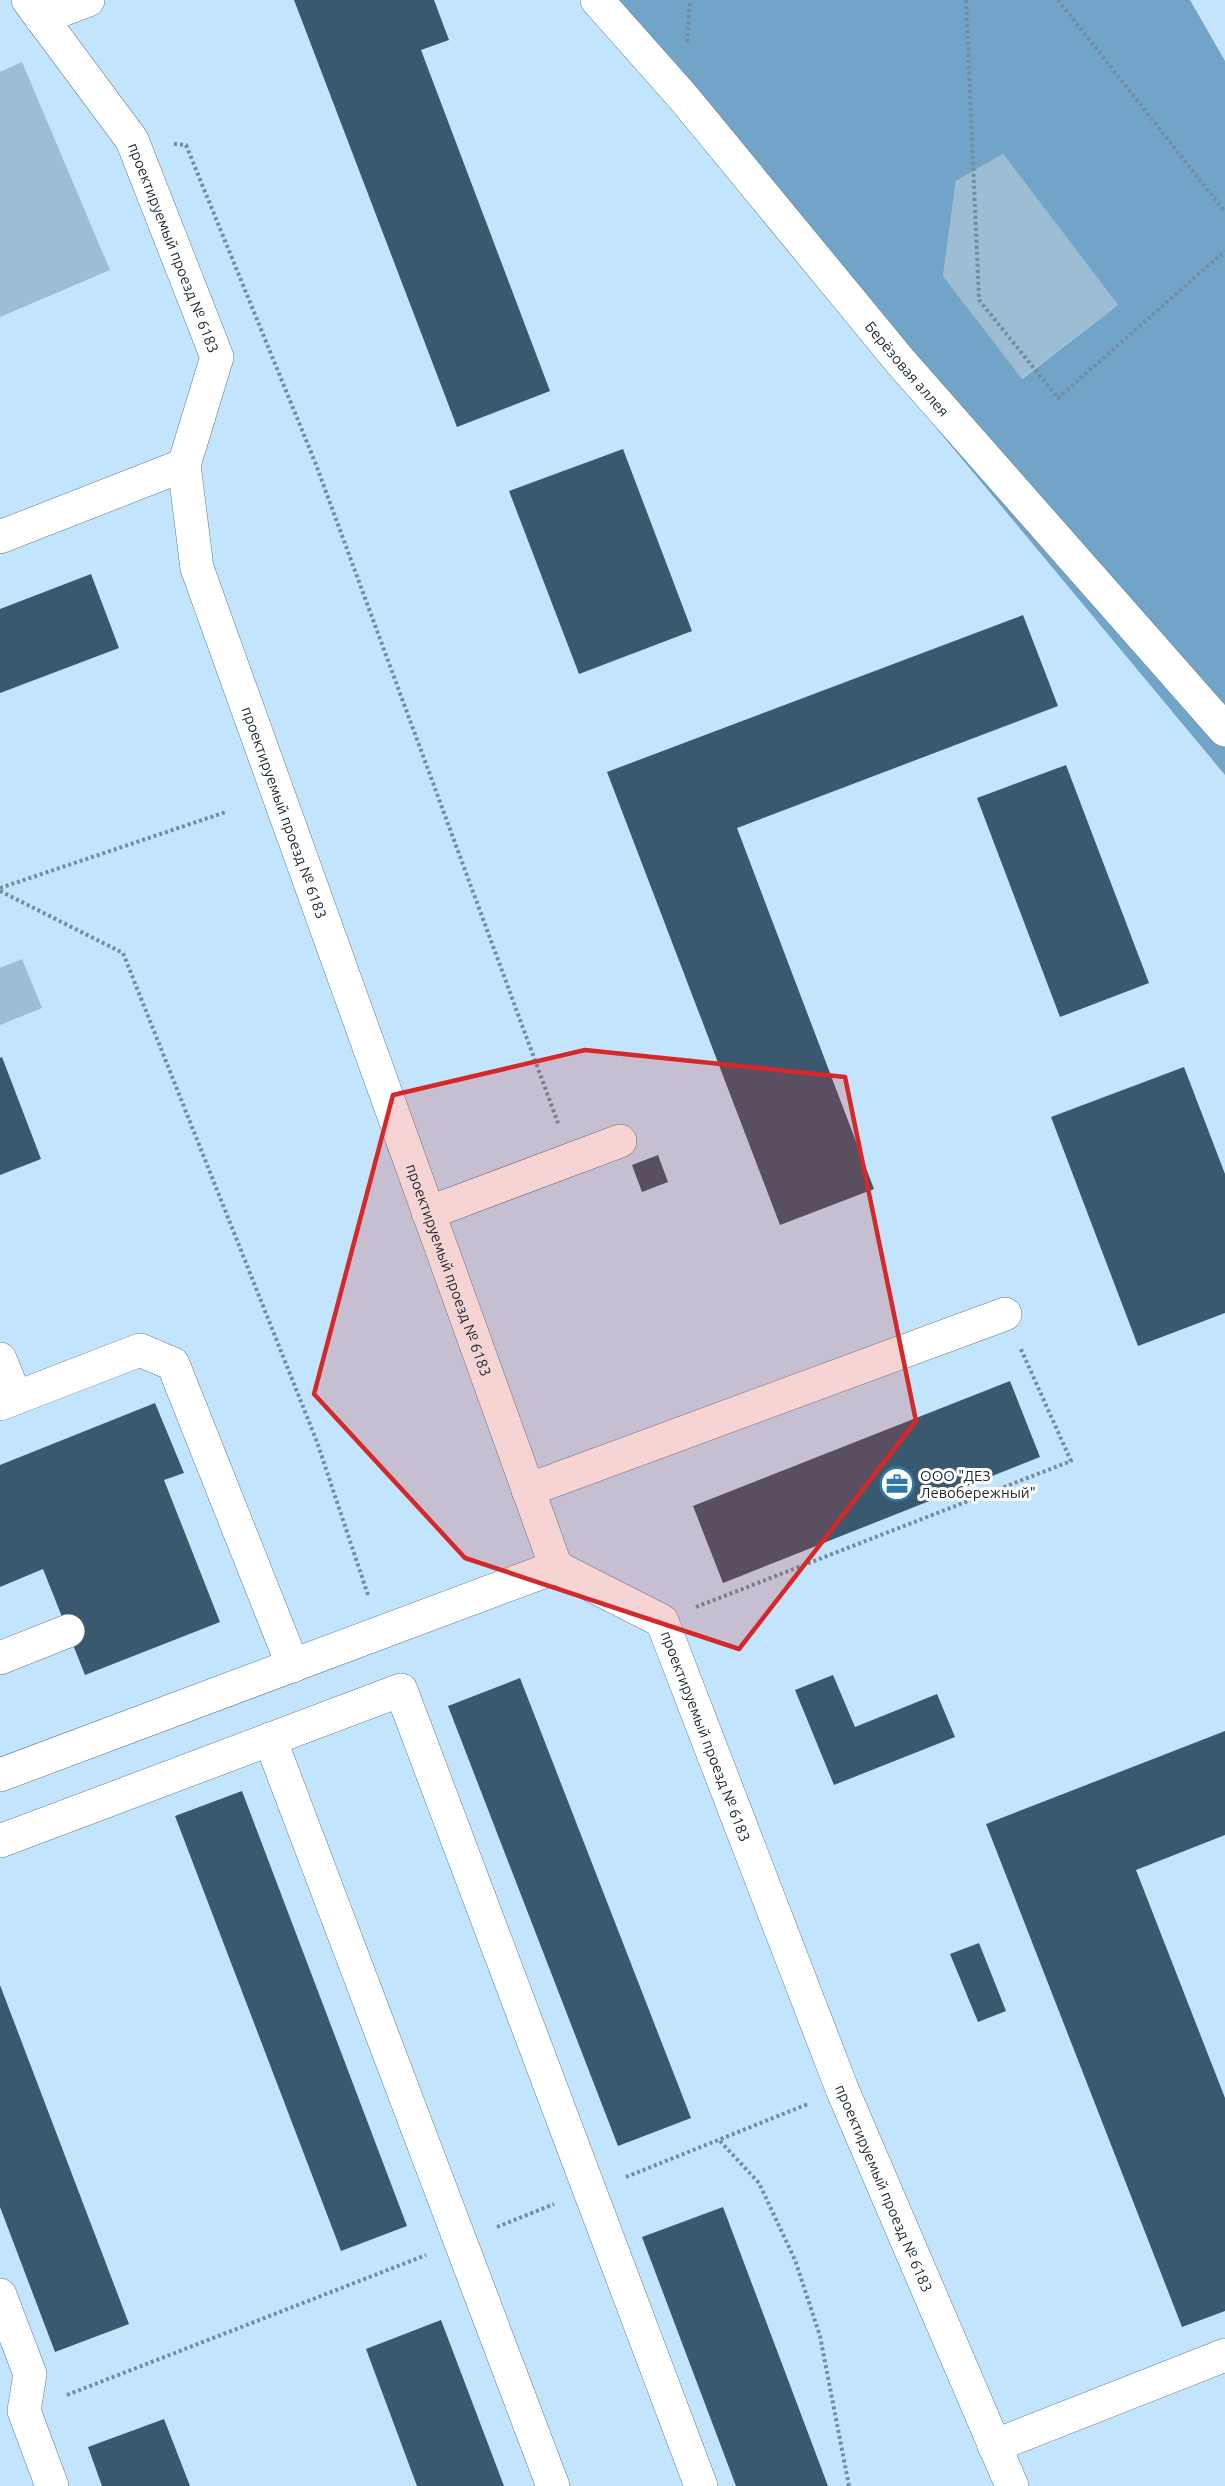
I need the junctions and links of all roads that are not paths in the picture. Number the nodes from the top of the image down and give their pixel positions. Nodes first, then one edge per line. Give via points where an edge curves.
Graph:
1 (88, 0) edge
2 (597, 0) edge
3 (34, 9) edge
4 (184, 465) junction
5 (0, 537) edge
6 (1225, 730) edge
7 (620, 1141) dead end
8 (428, 1213) junction
9 (1005, 1314) road end
10 (0, 1359) edge
11 (8, 1401) edge
12 (528, 1490) junction
13 (556, 1567) junction
14 (68, 1631) dead end
15 (0, 1658) edge
16 (293, 1666) junction
17 (270, 1739) junction
18 (0, 1774) edge
19 (0, 1841) edge
20 (0, 2295) edge
21 (1225, 2355) edge
22 (12, 2416) edge
23 (994, 2446) junction
24 (52, 2486) edge
25 (553, 2486) edge
26 (701, 2486) edge
27 (1012, 2486) edge

1 - 3 street
2 - 6 street, Берёзовая аллея via 683,97 900,362
3 - 4 street, проектируемый проезд № 6183 via 132,140 217,357
4 - 5 street
4 - 8 street, проектируемый проезд № 6183 via 197,568
7 - 8 street
8 - 12 street, проектируемый проезд № 6183
9 - 12 street
10 - 11 street
11 - 16 street via 141,1350 173,1364
12 - 13 street, проектируемый проезд № 6183
13 - 16 street
13 - 23 street, проектируемый проезд № 6183 via 662,1621 842,2089
14 - 15 street
16 - 18 street
17 - 19 street
17 - 25 street
17 - 26 street via 401,1689
20 - 22 street via 30,2374
21 - 23 street
22 - 24 street
23 - 27 street, проектируемый проезд № 6183

